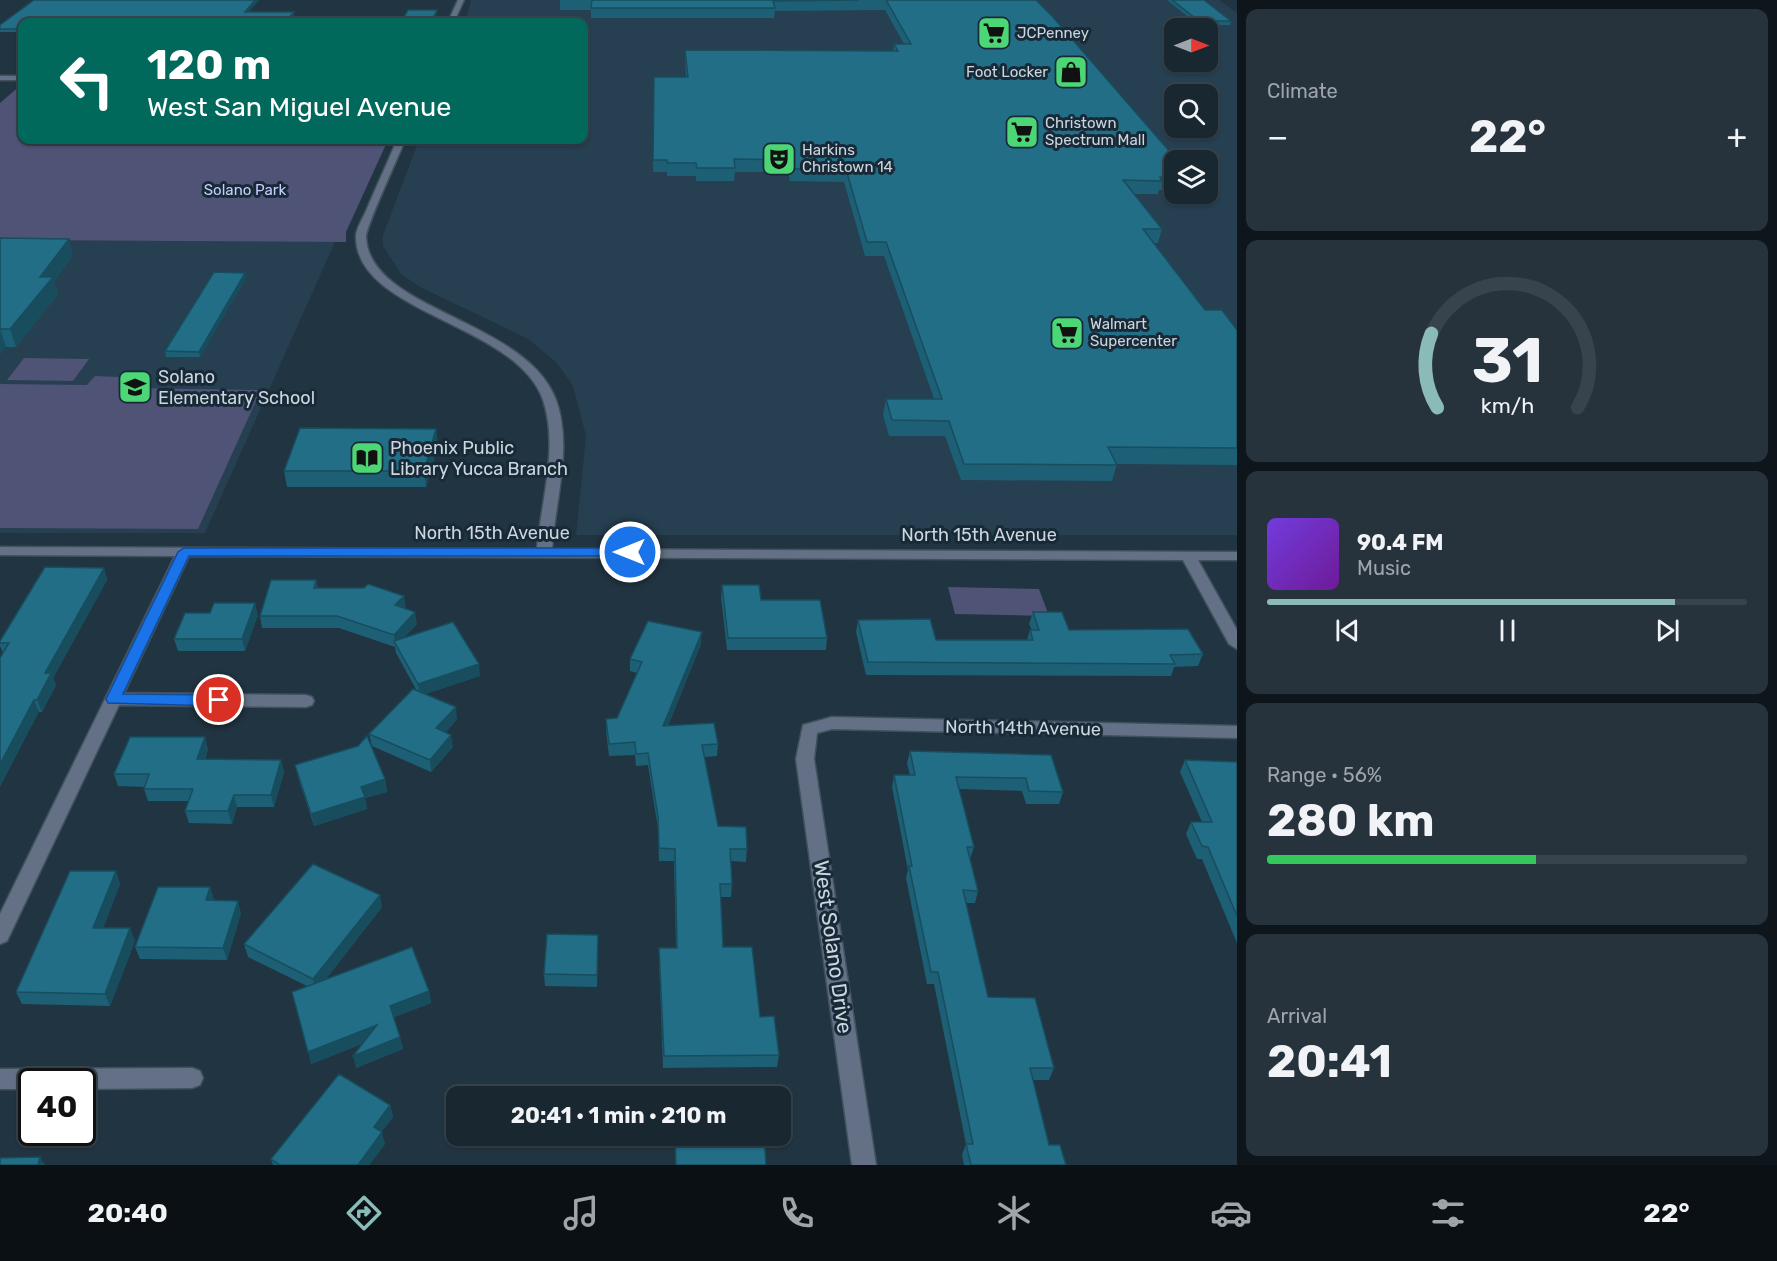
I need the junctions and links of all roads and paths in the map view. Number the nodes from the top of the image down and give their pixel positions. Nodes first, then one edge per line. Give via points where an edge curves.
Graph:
1 (461, 0) edge
2 (453, 18) edge
3 (0, 78) edge
4 (18, 78) edge
5 (398, 144) edge
6 (0, 551) edge
7 (184, 552) junction
8 (544, 552) junction
9 (1188, 556) junction
10 (1237, 556) edge
11 (1237, 645) edge
12 (113, 699) junction
13 (306, 701) dead end
14 (809, 729) joint
15 (1237, 732) edge
16 (0, 935) edge
17 (192, 1078) dead end
18 (0, 1079) edge
19 (864, 1165) edge

1 - 2 street
3 - 4 street
5 - 8 street via 361,235 360,248 380,280 401,295 507,347 540,379 549,395 556,439
6 - 7 street, North 15th Avenue
7 - 8 street, North 15th Avenue
7 - 12 street
8 - 9 street, North 15th Avenue
9 - 10 street, North 15th Avenue
9 - 11 street
12 - 13 street
12 - 16 street
14 - 15 street, North 14th Avenue via 832,723
14 - 19 street, West Solano Drive via 805,759
17 - 18 street

